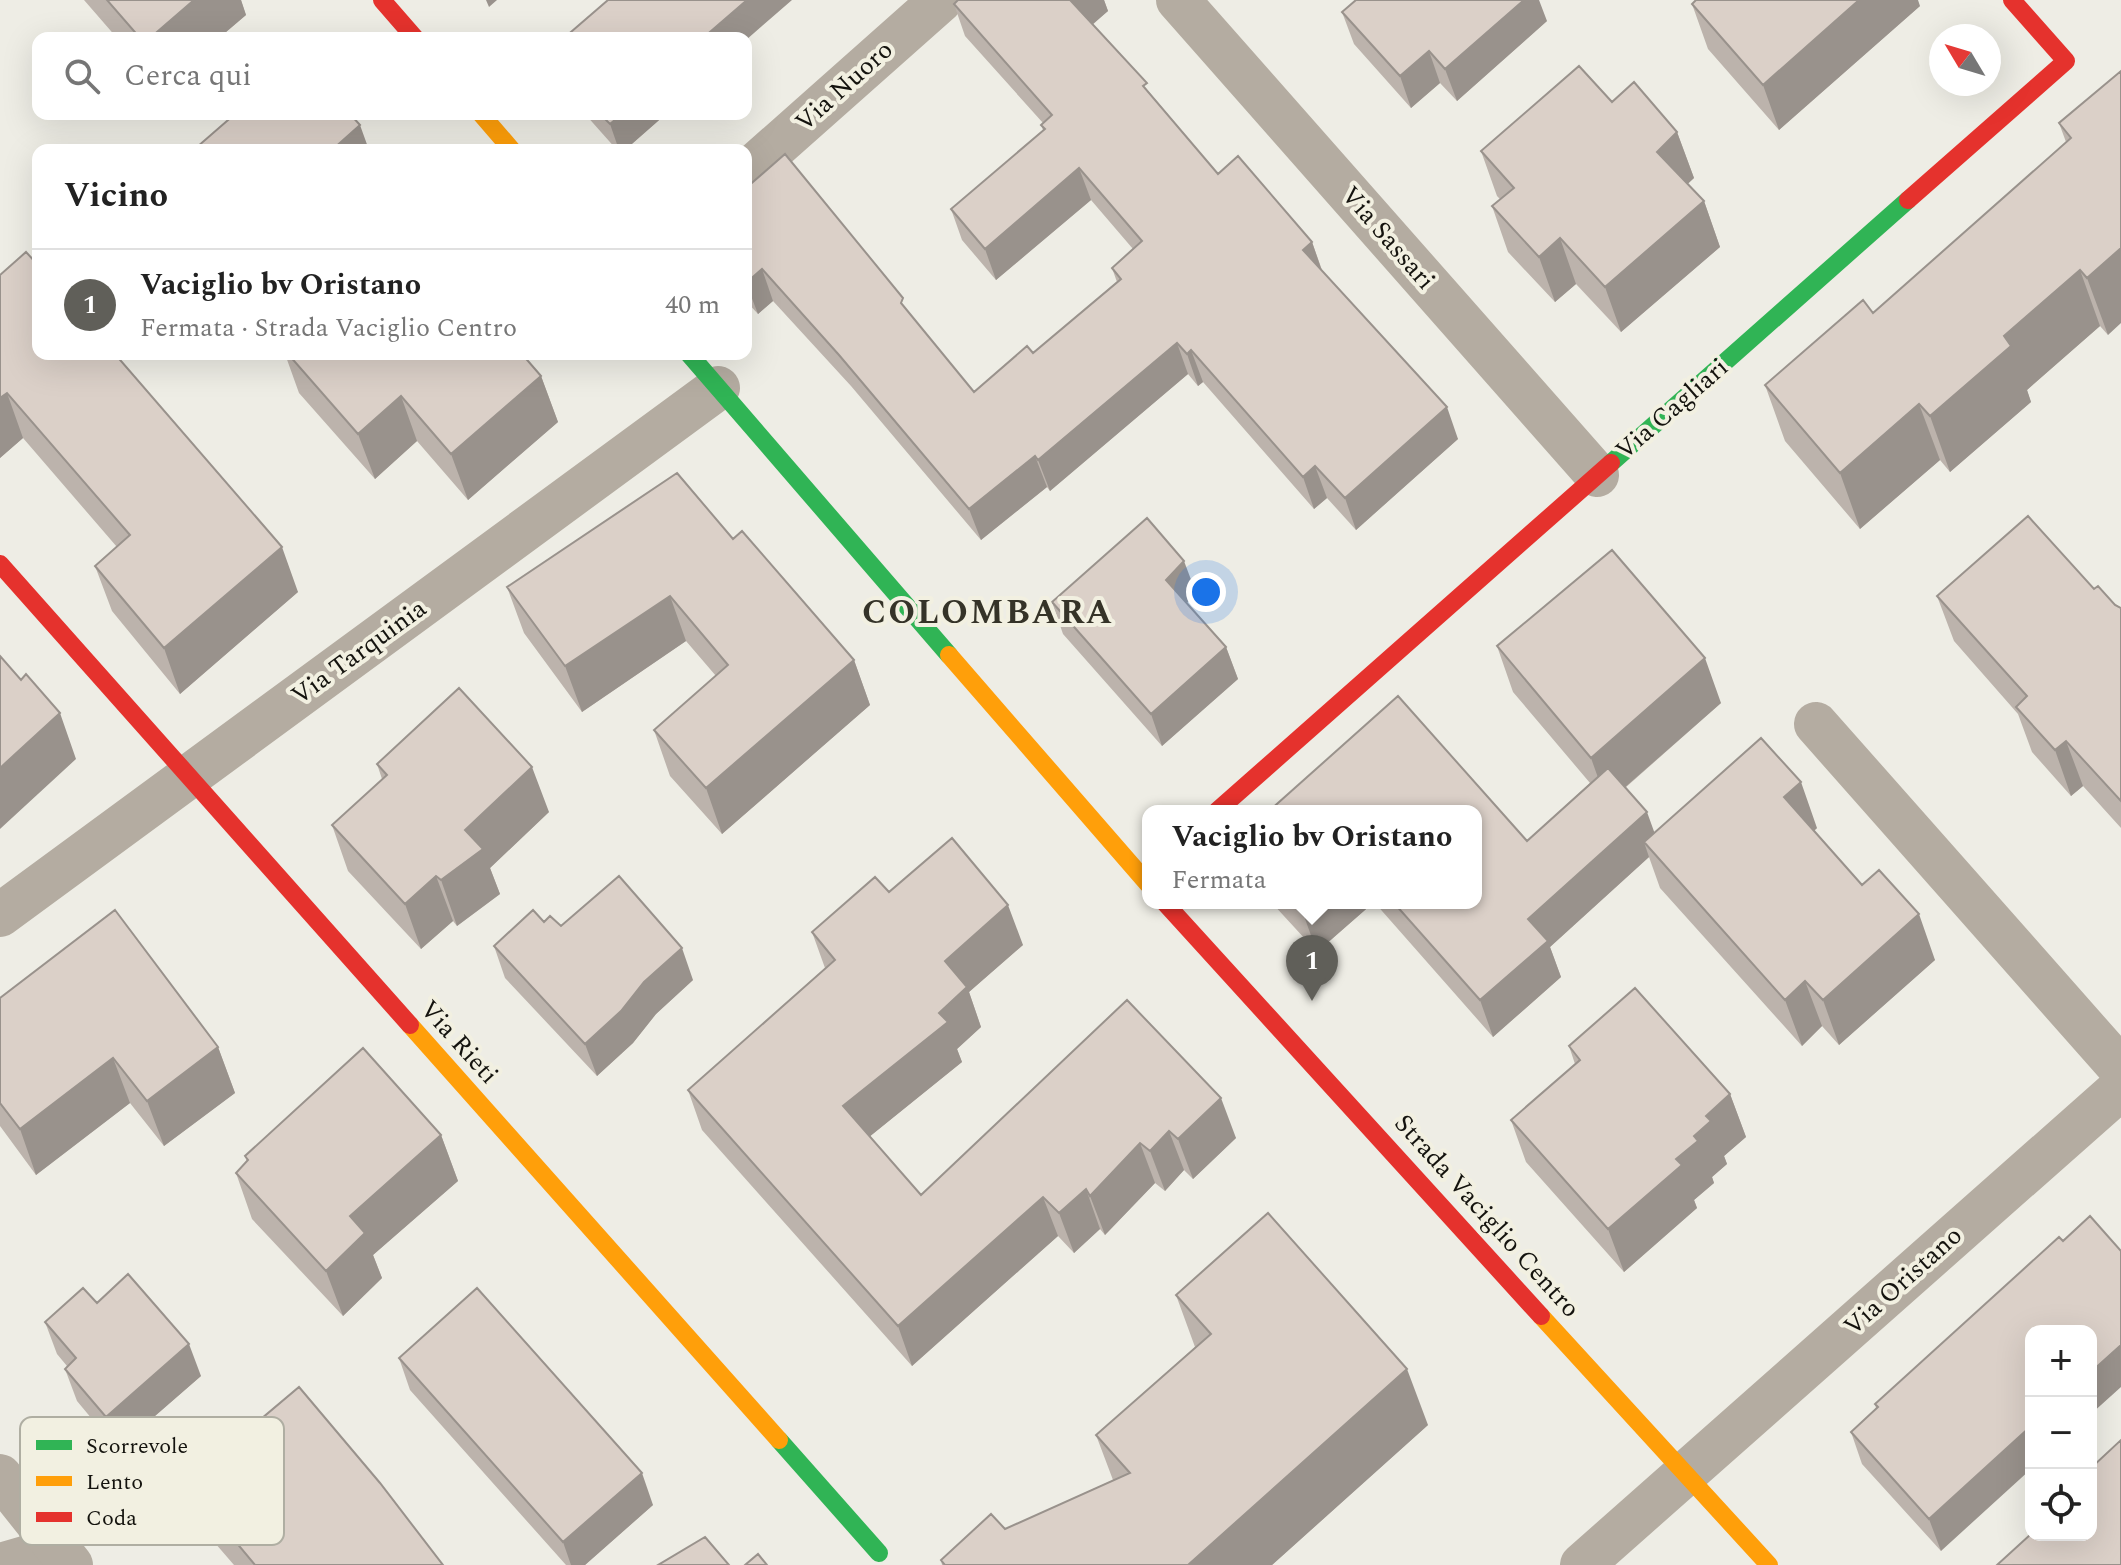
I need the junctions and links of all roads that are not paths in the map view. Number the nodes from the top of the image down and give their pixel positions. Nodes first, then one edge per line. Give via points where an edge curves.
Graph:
1 (382, 0) edge
2 (941, 0) edge
3 (1178, 0) edge
4 (2012, 0) edge
5 (410, 32) edge
6 (486, 120) edge
7 (507, 144) edge
8 (752, 168) edge
9 (694, 360) edge
10 (718, 388) junction
11 (1597, 475) junction
12 (0, 564) edge
13 (1816, 724) dead end
14 (188, 777) junction
15 (1224, 805) edge
16 (1142, 874) edge
17 (1174, 909) edge
18 (0, 915) edge
19 (2121, 1069) edge
20 (2121, 1088) edge
21 (1686, 1473) junction
22 (0, 1476) edge
23 (20, 1501) edge
24 (879, 1553) dead end
25 (63, 1555) edge
26 (0, 1561) edge
27 (1582, 1565) edge
28 (1769, 1565) edge

1 - 5 street
2 - 8 street, Via Nuoro
3 - 11 street, Via Sassari
4 - 11 street, Via Cagliari via 2066,61
6 - 7 street
9 - 10 street, Strada Vaciglio Centro
10 - 14 street, Via Tarquinia
10 - 16 street, Strada Vaciglio Centro
11 - 15 street, Via Cagliari
12 - 14 street, Via Rieti
13 - 19 street
14 - 18 street, Via Tarquinia
14 - 24 street, Via Rieti
17 - 21 street, Strada Vaciglio Centro
20 - 21 street, Via Oristano
21 - 27 street, Via Oristano
21 - 28 street, Strada Vaciglio Centro
22 - 23 street
25 - 26 lane

